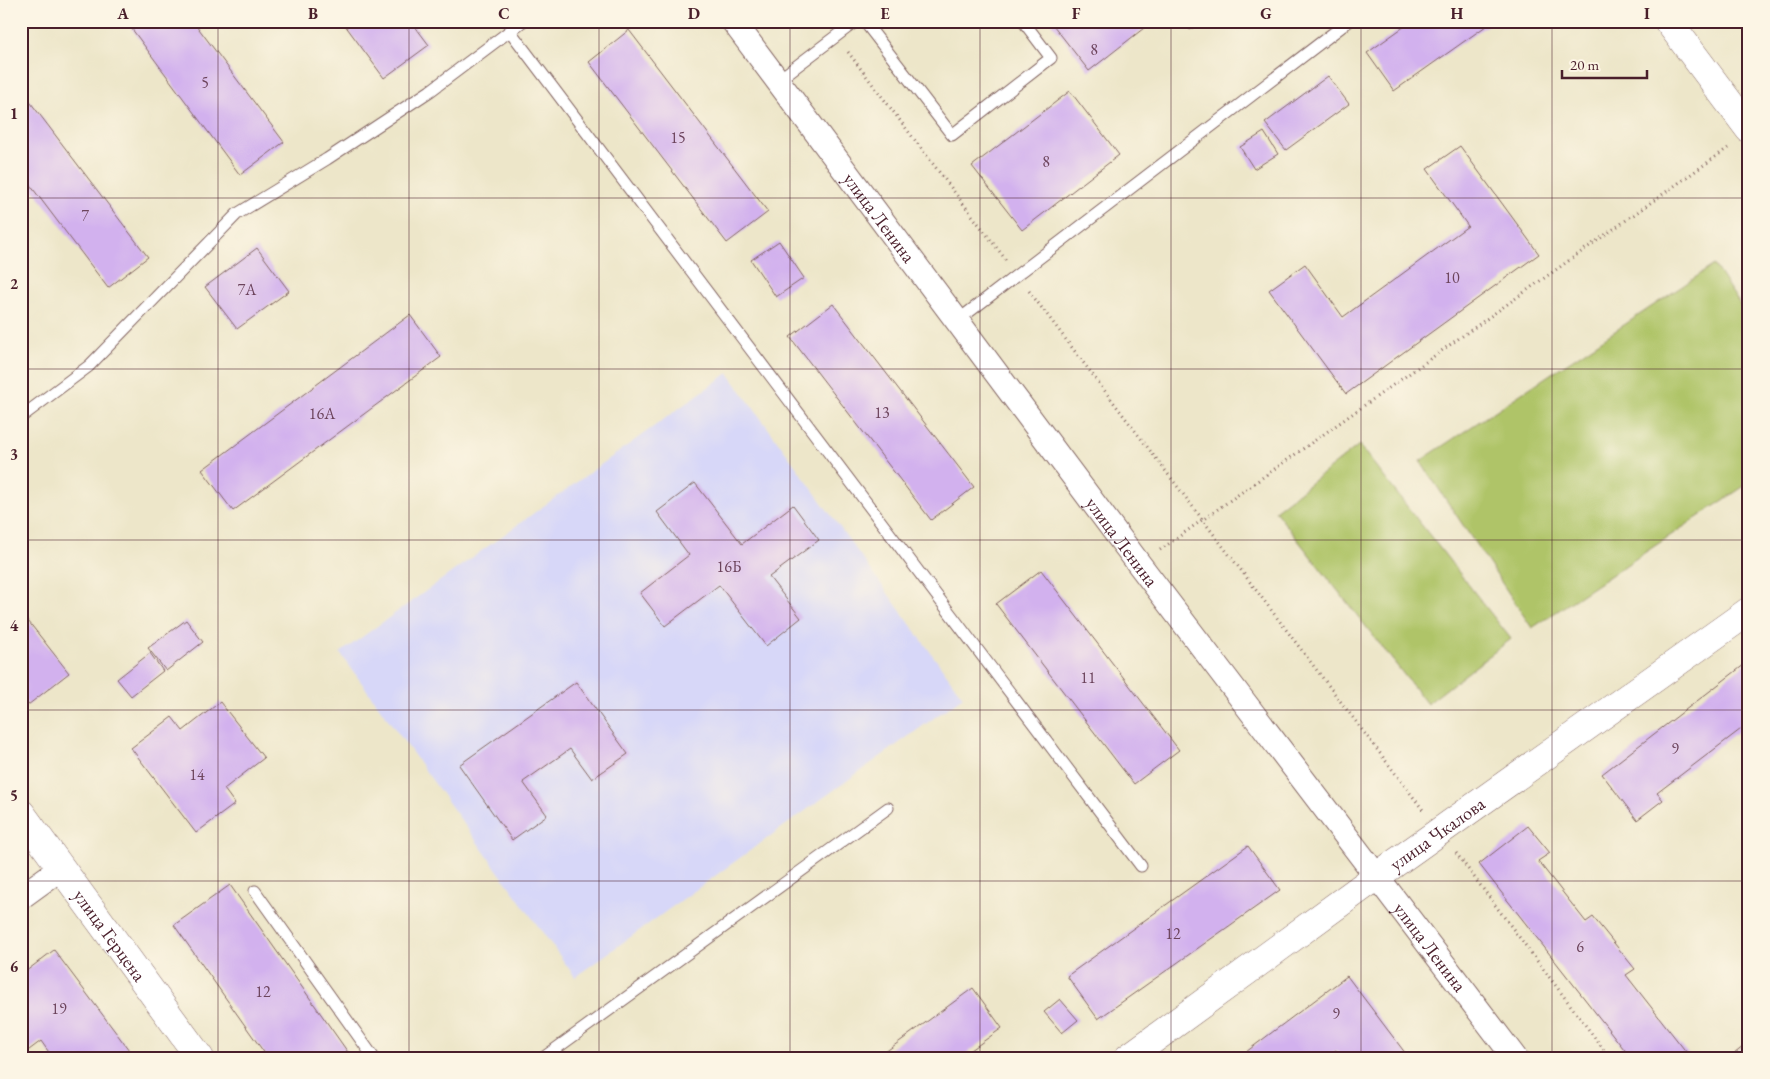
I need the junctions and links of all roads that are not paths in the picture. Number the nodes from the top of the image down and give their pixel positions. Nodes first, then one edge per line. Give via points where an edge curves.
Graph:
1 (523, 21) edge
2 (733, 21) edge
3 (856, 21) edge
4 (864, 21) edge
5 (1023, 21) edge
6 (1350, 21) edge
7 (1668, 21) edge
8 (510, 31) junction
9 (778, 81) junction
10 (1741, 137) edge
11 (957, 321) junction
12 (21, 417) edge
13 (1749, 611) edge
14 (888, 808) dead end
15 (21, 813) edge
16 (1141, 866) dead end
17 (62, 868) junction
18 (1377, 876) junction
19 (255, 891) dead end
20 (21, 898) edge
21 (1511, 1056) edge
22 (200, 1058) edge
23 (374, 1058) edge
24 (543, 1058) edge
25 (1128, 1058) edge

1 - 8 lane
2 - 9 street, улица Ленина
3 - 9 lane
4 - 5 lane via 952,135 1051,58
6 - 11 lane
7 - 10 main road
8 - 12 lane via 430,91 237,214 89,366
8 - 16 lane
9 - 11 street, улица Ленина
11 - 18 street, улица Ленина
13 - 18 main road, улица Чкалова
14 - 24 lane
15 - 17 main road, улица Герцена
17 - 20 street
17 - 22 main road, улица Герцена
18 - 21 street, улица Ленина
18 - 25 main road, улица Чкалова
19 - 23 lane

